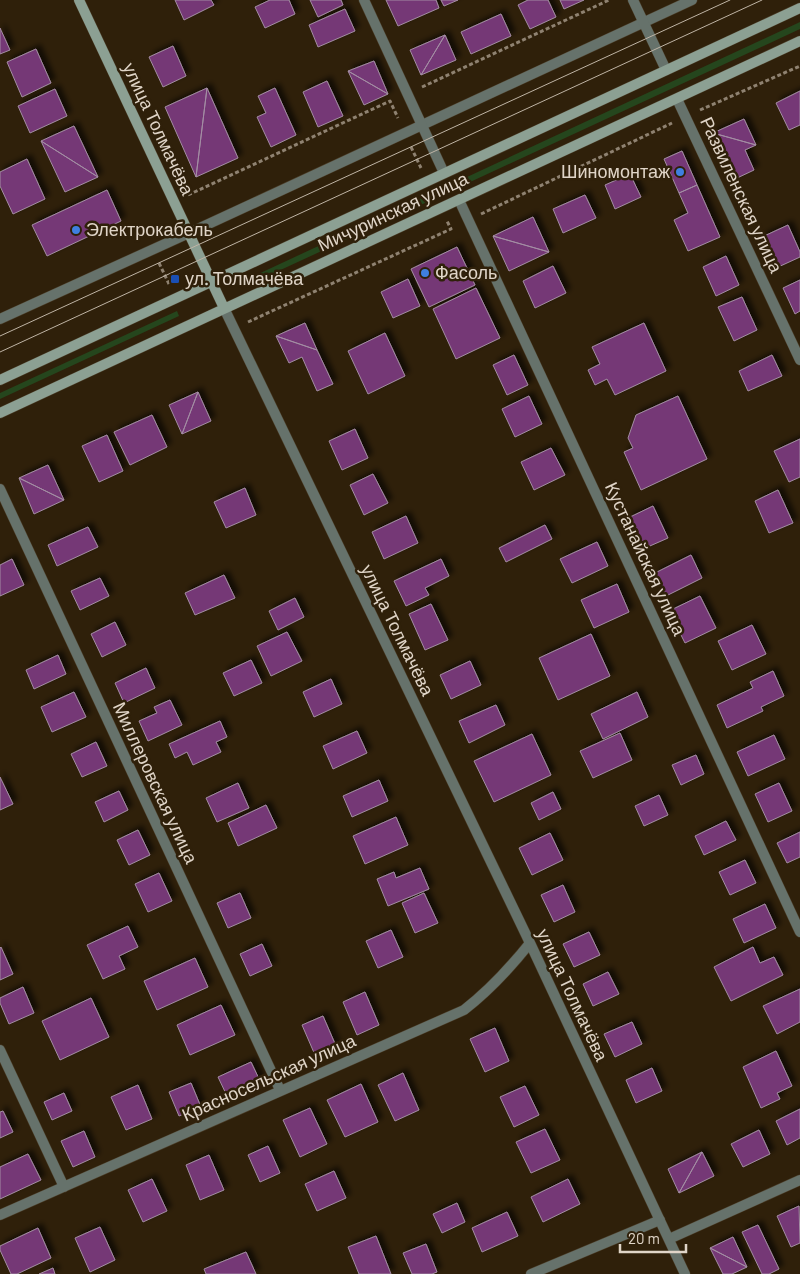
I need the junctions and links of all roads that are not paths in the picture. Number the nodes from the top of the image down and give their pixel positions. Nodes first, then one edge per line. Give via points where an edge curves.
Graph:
1 (79, 0) edge
2 (364, 0) edge
3 (632, 0) edge
4 (692, 0) edge
5 (800, 8) edge
6 (643, 23) junction
7 (800, 41) edge
8 (666, 70) junction
9 (677, 99) junction
10 (422, 126) junction
11 (444, 173) junction
12 (459, 200) junction
13 (189, 233) junction
14 (211, 281) junction
15 (224, 308) junction
16 (0, 318) edge
17 (800, 360) edge
18 (0, 380) edge
19 (0, 413) edge
20 (0, 489) edge
21 (800, 932) edge
22 (530, 943) junction
23 (0, 1050) edge
24 (280, 1090) junction
25 (800, 1180) edge
26 (64, 1187) junction
27 (0, 1215) edge
28 (660, 1220) junction
29 (669, 1239) junction
30 (532, 1274) edge
31 (685, 1274) edge

1 - 13 main road, улица Толмачёва
2 - 10 street
3 - 6 street
4 - 6 street
5 - 8 main road, Мичуринская улица
6 - 8 street
6 - 10 street
7 - 9 main road, Мичуринская улица
8 - 11 main road, Мичуринская улица
9 - 12 main road, Мичуринская улица
9 - 17 street, Развиленская улица
10 - 11 street
10 - 13 street
11 - 14 main road, Мичуринская улица
12 - 15 main road, Мичуринская улица
12 - 21 street, Кустанайская улица
13 - 14 main road, улица Толмачёва
13 - 16 street
14 - 15 main road, улица Толмачёва
14 - 18 main road, Мичуринская улица
15 - 19 main road, Мичуринская улица
15 - 22 street, улица Толмачёва
20 - 24 street, Миллеровская улица
22 - 24 street, Красносельская улица via 503,976 464,1010
22 - 28 street, улица Толмачёва
23 - 26 street
24 - 26 street, Красносельская улица
25 - 29 street
26 - 27 street, Красносельская улица
28 - 29 street, улица Толмачёва
28 - 30 street
29 - 31 street, улица Толмачёва

